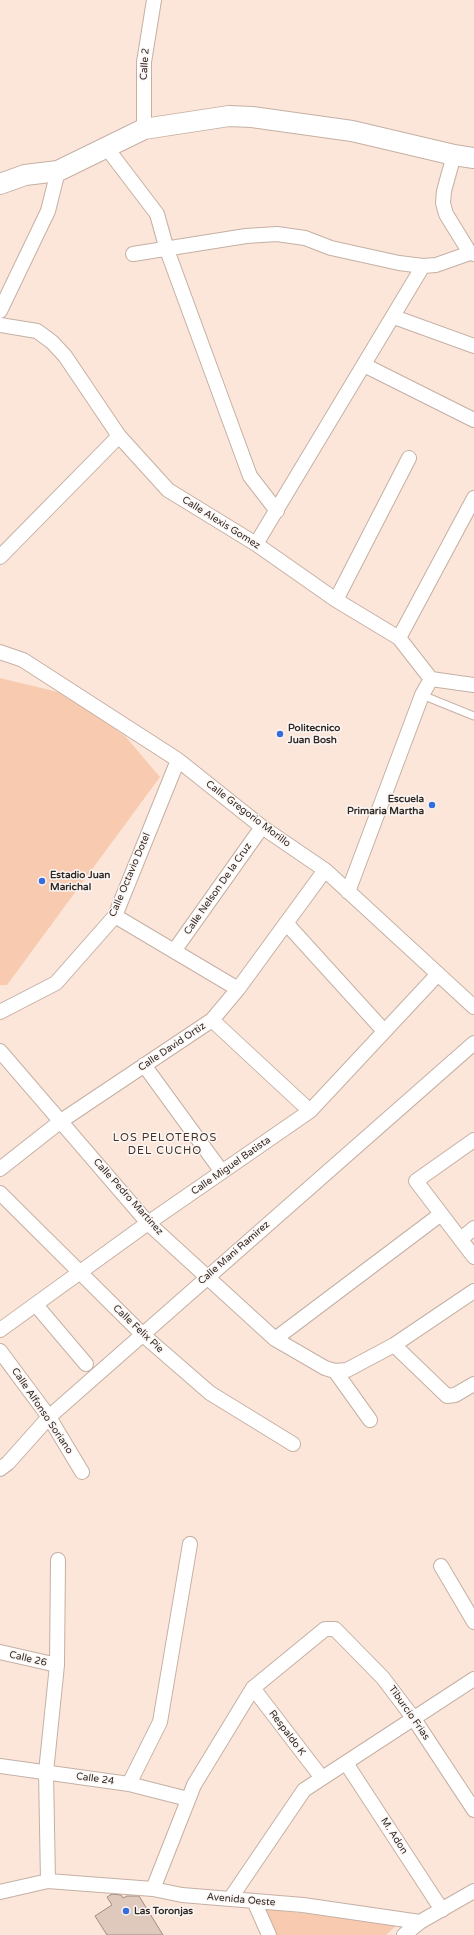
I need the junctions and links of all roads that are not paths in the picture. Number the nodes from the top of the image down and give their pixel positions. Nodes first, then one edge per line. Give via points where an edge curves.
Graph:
1 (154, 0) edge
2 (144, 129) junction
3 (106, 147) junction
4 (454, 155) junction
5 (474, 158) edge
6 (58, 171) junction
7 (0, 184) edge
8 (167, 250) junction
9 (133, 254) dead end
10 (472, 254) edge
11 (423, 266) junction
12 (0, 311) edge
13 (394, 317) junction
14 (0, 324) edge
15 (474, 346) edge
16 (364, 365) junction
17 (474, 420) edge
18 (120, 436) junction
19 (409, 458) dead end
20 (474, 498) edge
21 (277, 511) junction
22 (256, 544) junction
23 (0, 557) edge
24 (336, 600) junction
25 (399, 638) junction
26 (0, 652) edge
27 (431, 679) junction
28 (474, 685) edge
29 (422, 695) junction
30 (474, 716) edge
31 (178, 760) junction
32 (262, 826) junction
33 (325, 870) junction
34 (348, 892) junction
35 (115, 916) junction
36 (286, 923) junction
37 (174, 951) junction
38 (438, 974) junction
39 (238, 989) junction
40 (474, 1007) edge
41 (0, 1012) edge
42 (212, 1020) junction
43 (384, 1031) junction
44 (474, 1043) edge
45 (0, 1051) edge
46 (144, 1065) junction
47 (310, 1111) junction
48 (61, 1121) junction
49 (474, 1140) edge
50 (0, 1169) edge
51 (222, 1172) junction
52 (0, 1193) edge
53 (441, 1214) junction
54 (148, 1223) junction
55 (474, 1228) edge
56 (462, 1239) junction
57 (474, 1257) edge
58 (79, 1273) junction
59 (206, 1277) junction
60 (474, 1291) edge
61 (36, 1305) junction
62 (0, 1330) edge
63 (142, 1334) junction
64 (275, 1339) junction
65 (394, 1345) junction
66 (0, 1350) edge
67 (86, 1364) dead end
68 (335, 1371) junction
69 (474, 1384) edge
70 (49, 1417) junction
71 (370, 1420) dead end
72 (293, 1444) dead end
73 (3, 1462) edge
74 (82, 1472) dead end
75 (190, 1544) dead end
76 (58, 1560) dead end
77 (441, 1566) dead end
78 (474, 1622) edge
79 (0, 1652) edge
80 (57, 1665) junction
81 (474, 1679) edge
82 (253, 1688) junction
83 (414, 1719) junction
84 (346, 1763) junction
85 (0, 1766) edge
86 (46, 1772) junction
87 (322, 1778) junction
88 (129, 1784) junction
89 (188, 1799) junction
90 (474, 1810) edge
91 (48, 1881) junction
92 (153, 1889) junction
93 (474, 1891) edge
94 (0, 1892) edge
95 (230, 1900) junction
96 (254, 1901) junction
97 (442, 1910) junction
98 (420, 1922) junction
99 (269, 1935) edge
100 (404, 1935) edge

1 - 2 street, Calle 2 via 144,62
2 - 3 street
2 - 4 street via 229,116 252,117 352,131
3 - 6 street
3 - 8 street via 157,214
4 - 5 street
4 - 10 street via 443,203 446,214
6 - 7 street via 25,175
6 - 12 street via 48,211
8 - 9 street
8 - 11 street via 246,236 276,234 305,238 331,248
8 - 21 street via 250,476
10 - 11 street via 436,265
11 - 13 street
13 - 15 street
13 - 16 street
14 - 18 street, Calle Alexis Gomez via 37,331 52,342 65,356
16 - 17 street
16 - 21 street
18 - 22 street, Calle Alexis Gomez via 168,490
18 - 23 street
19 - 24 street
20 - 25 street
21 - 22 street
22 - 24 street, Calle Alexis Gomez
24 - 25 street, Calle Alexis Gomez
25 - 27 street, Calle Alexis Gomez
26 - 31 street, Calle Gregorio Morillo via 23,660
27 - 28 street
27 - 29 street
29 - 30 lane
29 - 34 street
31 - 32 street, Calle Gregorio Morillo
31 - 35 street, Calle Octavio Dotel
32 - 33 street, Calle Gregorio Morillo
32 - 37 street, Calle Nelson De la Cruz
33 - 34 street, Calle Gregorio Morillo
33 - 36 street, Calle David Ortiz
34 - 38 street, Calle Gregorio Morillo
35 - 37 street
35 - 41 street, Calle Octavio Dotel via 56,983
36 - 39 street, Calle David Ortiz
36 - 43 street
37 - 39 street
38 - 40 street, Calle Gregorio Morillo
38 - 43 street, Calle Miguel Batista
39 - 42 street, Calle David Ortiz
42 - 46 street, Calle David Ortiz
42 - 47 street
43 - 47 street, Calle Miguel Batista
44 - 59 street, Calle Mani Ramirez
45 - 48 street, Calle Pedro Martinez
46 - 48 street, Calle David Ortiz
46 - 51 street
47 - 51 street, Calle Miguel Batista
48 - 50 street, Calle David Ortiz
48 - 54 street, Calle Pedro Martinez
49 - 53 street via 416,1181
51 - 54 street, Calle Miguel Batista
52 - 58 street, Calle Felix Pie
53 - 56 street
53 - 64 street
54 - 58 street, Calle Miguel Batista
54 - 59 street, Calle Pedro Martinez
55 - 56 street
56 - 57 street
58 - 61 street, Calle Miguel Batista
58 - 63 street, Calle Felix Pie
59 - 63 street, Calle Mani Ramirez
59 - 64 street, Calle Pedro Martinez
60 - 65 street
61 - 62 street, Calle Miguel Batista
61 - 67 street
63 - 70 street, Calle Mani Ramirez
63 - 72 street, Calle Felix Pie via 210,1393
64 - 68 street, Calle Pedro Martinez via 325,1368
65 - 68 street via 347,1370
65 - 69 street via 447,1396 455,1395
66 - 70 street, Calle Alfonso Soriano
68 - 71 street
70 - 73 street, Calle Mani Ramirez
70 - 74 street, Calle Alfonso Soriano
75 - 88 street via 160,1722
76 - 80 street
77 - 78 street
79 - 80 street, Calle 26
80 - 86 street
81 - 83 street
82 - 83 street, Tiburcio Frias via 325,1629 331,1628 335,1629 383,1678
82 - 87 street, Respaldo K
82 - 89 street
83 - 84 street
83 - 90 street, Tiburcio Frias
84 - 87 street
84 - 97 street, M. Adon
85 - 86 street, Calle 24
86 - 88 street, Calle 24
86 - 91 street
87 - 95 street via 304,1790
88 - 89 street, Calle 24
89 - 92 street
91 - 92 street, Avenida Oeste
91 - 94 street, Avenida Oeste
92 - 95 street, Avenida Oeste
93 - 97 street
95 - 96 street, Avenida Oeste
96 - 98 street, Avenida Oeste via 303,1905
96 - 99 street
97 - 98 street
98 - 100 street

